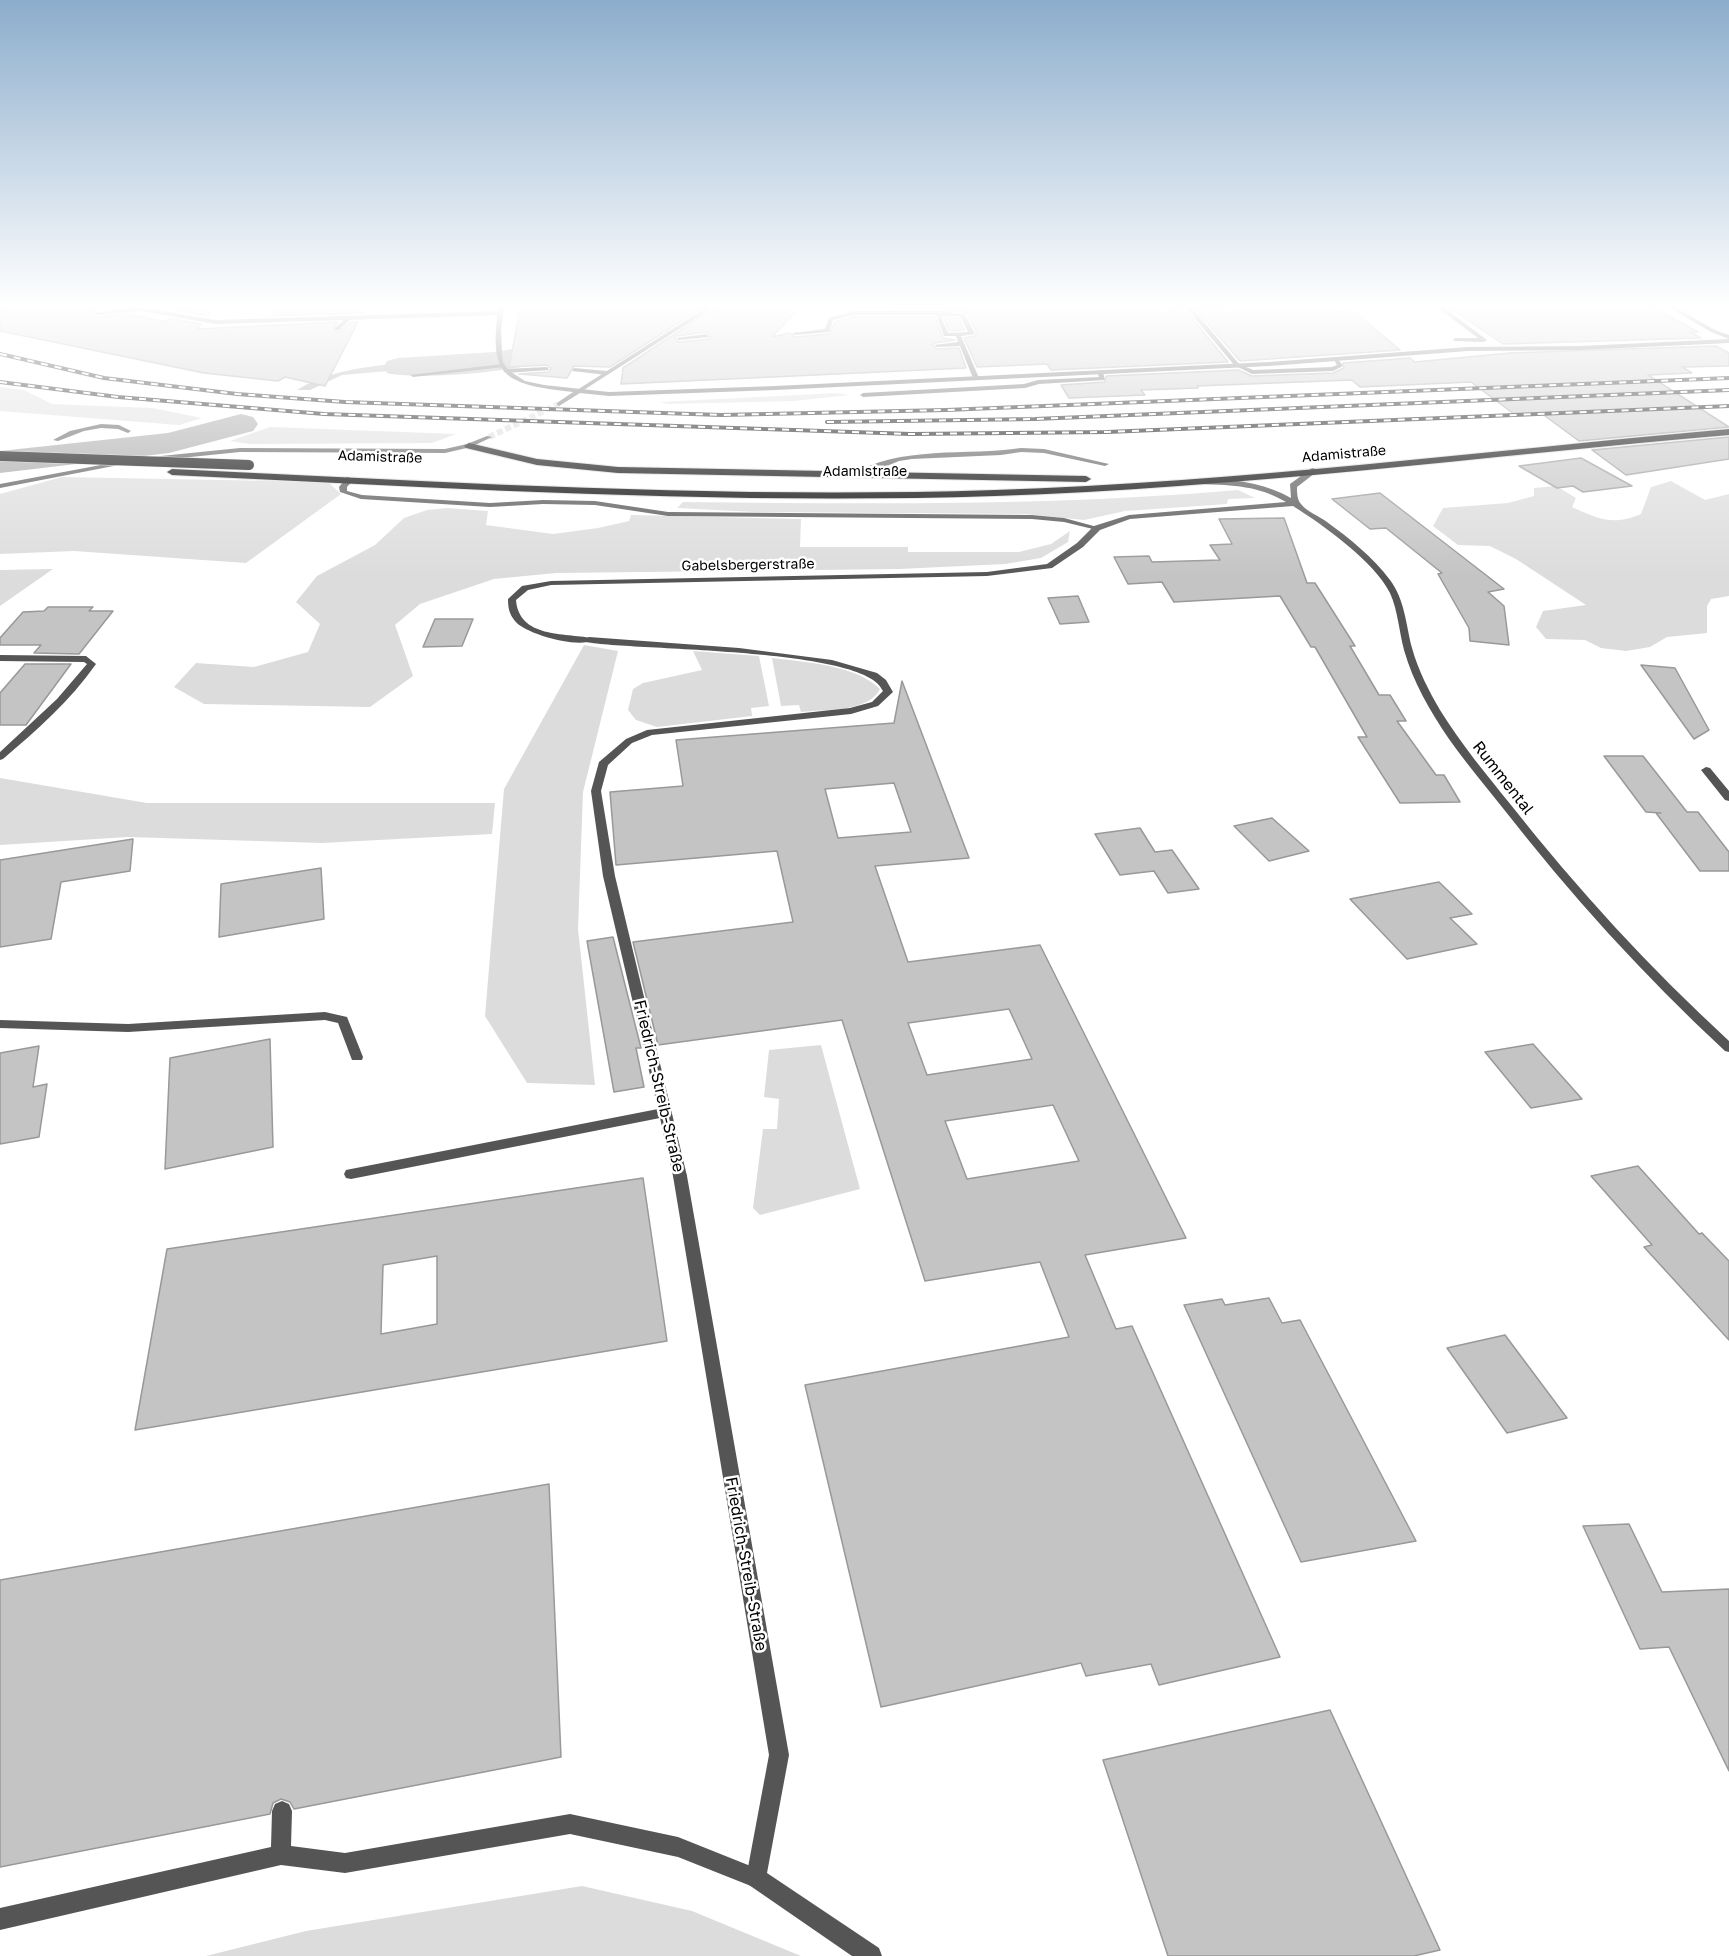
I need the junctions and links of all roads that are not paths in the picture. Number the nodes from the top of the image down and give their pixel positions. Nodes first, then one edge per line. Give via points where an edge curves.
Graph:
1 (574, 394) edge
2 (876, 394) edge
3 (863, 395) dead end
4 (559, 404) tunnel mouth
5 (1729, 423) edge
6 (128, 431) dead end
7 (1729, 432) edge
8 (489, 437) tunnel mouth
9 (56, 440) dead end
10 (469, 446) junction
11 (0, 456) edge
12 (888, 464) junction
13 (1105, 464) dead end
14 (0, 466) edge
15 (1315, 470) junction
16 (397, 472) dead end
17 (857, 475) junction
18 (914, 476) junction
19 (509, 477) dead end
20 (350, 479) junction
21 (1092, 479) junction
22 (1202, 482) junction
23 (0, 486) edge
24 (1297, 503) junction
25 (1097, 528) junction
26 (589, 640) joint
27 (0, 658) edge
28 (0, 758) edge
29 (1706, 770) dead end
30 (1729, 798) edge
31 (0, 1024) edge
32 (1729, 1048) edge
33 (357, 1057) dead end
34 (666, 1112) junction
35 (351, 1174) dead end
36 (282, 1811) dead end
37 (281, 1855) junction
38 (756, 1878) junction
39 (0, 1919) edge
40 (871, 1956) edge

1 - 4 street
2 - 3 street
5 - 21 highway, Adamistraße via 1232,470
6 - 9 street via 107,426 85,428
7 - 15 highway, Adamistraße
8 - 10 street
10 - 17 highway via 537,462 598,468
10 - 23 street via 445,451 212,451 98,466
11 - 16 highway, Adamistraße, bridge
12 - 13 street via 912,457 1022,450
12 - 17 street
12 - 18 street via 893,470
14 - 20 highway, Adamistraße
15 - 22 highway, Adamistraße
15 - 24 street via 1293,486
17 - 18 highway
18 - 21 highway
19 - 21 highway, Adamistraße via 801,486
20 - 22 highway, Adamistraße via 651,493 862,496
20 - 25 street, Adamistraße via 344,492 372,498 490,505 595,503 668,514 1032,517
22 - 24 street, Rummental via 1260,488
24 - 25 street via 1136,516
24 - 32 street, Rummental via 1381,574 1402,611 1408,649 1425,694 1541,850 1676,1000
25 - 26 street, Gabelsbergerstraße via 1049,566 987,574 561,583 531,586 514,595 511,610 529,628 554,637
26 - 34 street, Friedrich-Streib-Straße via 816,659 874,675 888,692 875,704 851,711 650,732 628,741 603,764 596,791 609,876
27 - 28 street via 86,659 92,664
29 - 30 street
31 - 33 street via 128,1028 325,1016 343,1020
34 - 35 street
34 - 38 street, Friedrich-Streib-Straße via 779,1755
36 - 37 street
37 - 38 street via 345,1863 570,1824 678,1847
37 - 39 street
38 - 40 street

